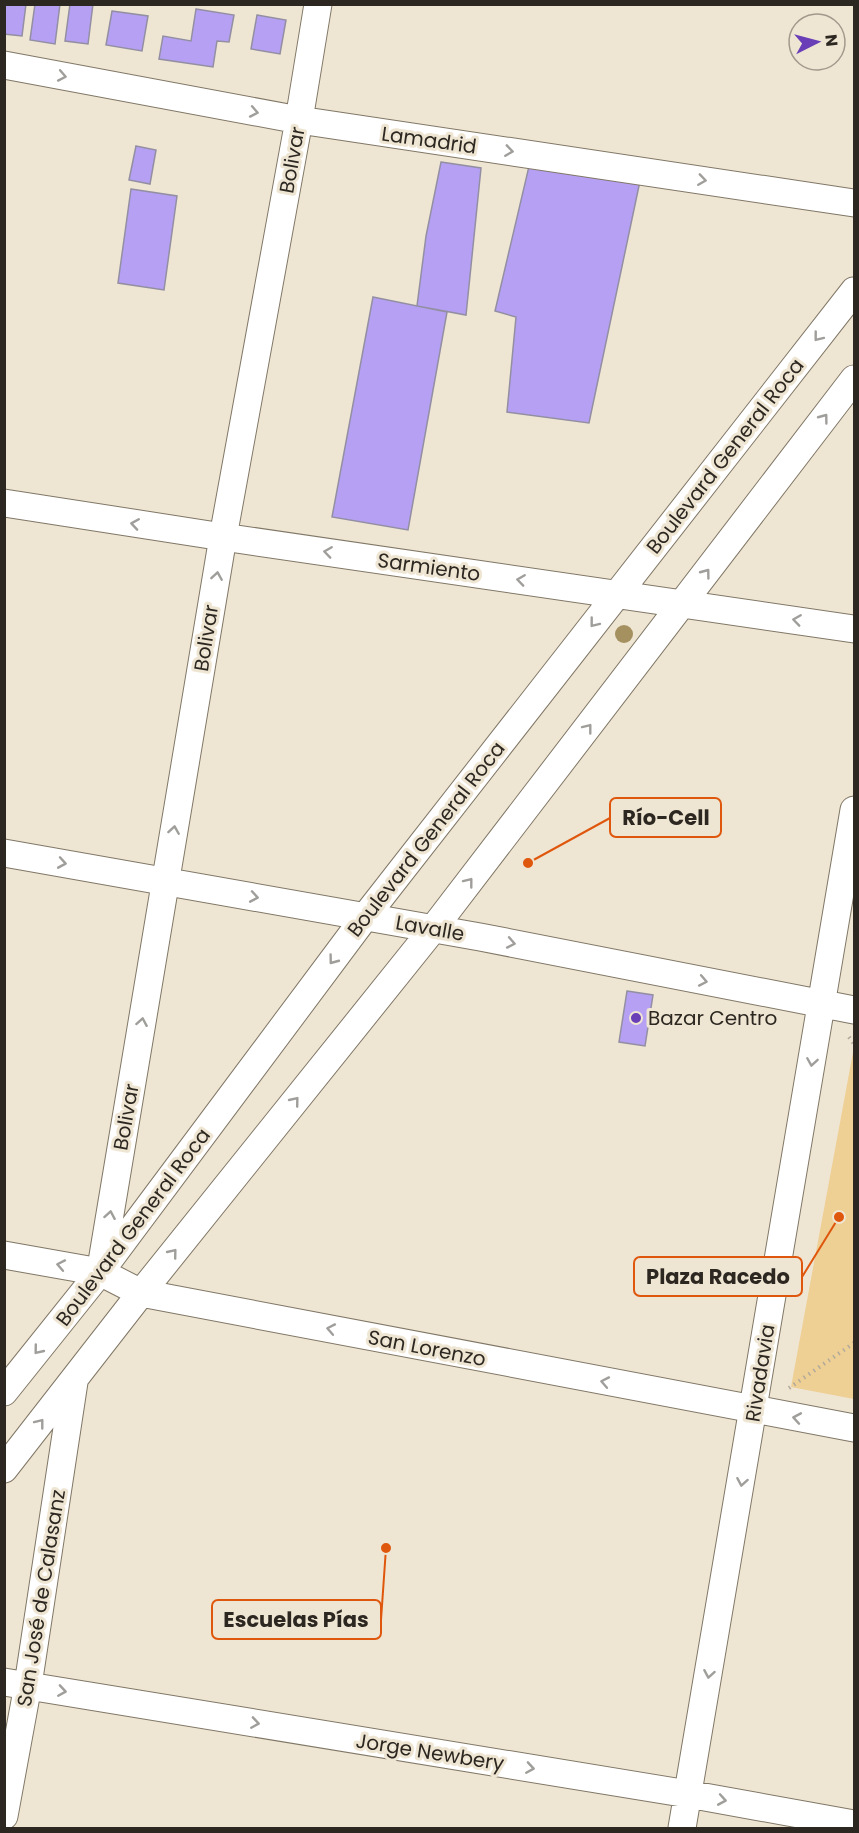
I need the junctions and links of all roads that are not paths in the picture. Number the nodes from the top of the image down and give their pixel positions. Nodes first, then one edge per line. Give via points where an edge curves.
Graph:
1 (318, 4) edge
2 (4, 66) edge
3 (299, 120) junction
4 (855, 203) edge
5 (855, 291) edge
6 (855, 379) edge
7 (4, 503) edge
8 (223, 537) junction
9 (616, 593) junction
10 (682, 604) junction
11 (855, 629) edge
12 (855, 810) edge
13 (4, 853) edge
14 (166, 881) junction
15 (365, 917) junction
16 (433, 929) junction
17 (821, 1004) junction
18 (855, 1010) edge
19 (4, 1255) edge
20 (100, 1272) junction
21 (141, 1293) junction
22 (75, 1379) junction
23 (4, 1392) edge
24 (754, 1410) junction
25 (855, 1428) edge
26 (4, 1469) edge
27 (16, 1684) edge
28 (688, 1794) junction
29 (4, 1816) edge
30 (855, 1824) edge
31 (682, 1828) edge

1 - 3 street, Bolivar
2 -> 3 street, Lamadrid
3 -> 4 street, Lamadrid
3 - 8 street, Bolivar
5 -> 9 street, Boulevard General Roca
10 -> 6 street
8 -> 7 street, Sarmiento
9 -> 8 street, Sarmiento
14 -> 8 street, Bolivar
9 - 10 street, Sarmiento
9 -> 15 street, Boulevard General Roca
11 -> 10 street, Sarmiento
16 -> 10 street
12 - 17 street, Rivadavia
13 -> 14 street, Lavalle
14 -> 15 street, Lavalle
20 -> 14 street, Bolivar
15 - 16 street, Lavalle
15 -> 20 street, Boulevard General Roca
16 -> 17 street, Lavalle
21 -> 16 street
17 - 18 street, Lavalle
17 -> 24 street, Rivadavia
20 -> 19 street, San Lorenzo
20 - 21 street, San Lorenzo
20 -> 23 street, Boulevard General Roca
21 - 22 street
24 -> 21 street, San Lorenzo
26 -> 22 street
22 - 27 street, San José de Calasanz
25 -> 24 street, San Lorenzo
24 -> 28 street, Rivadavia
27 -> 28 street, Jorge Newbery
27 - 29 street, San José de Calasanz
28 -> 30 street, Jorge Newbery
28 - 31 street, Rivadavia

